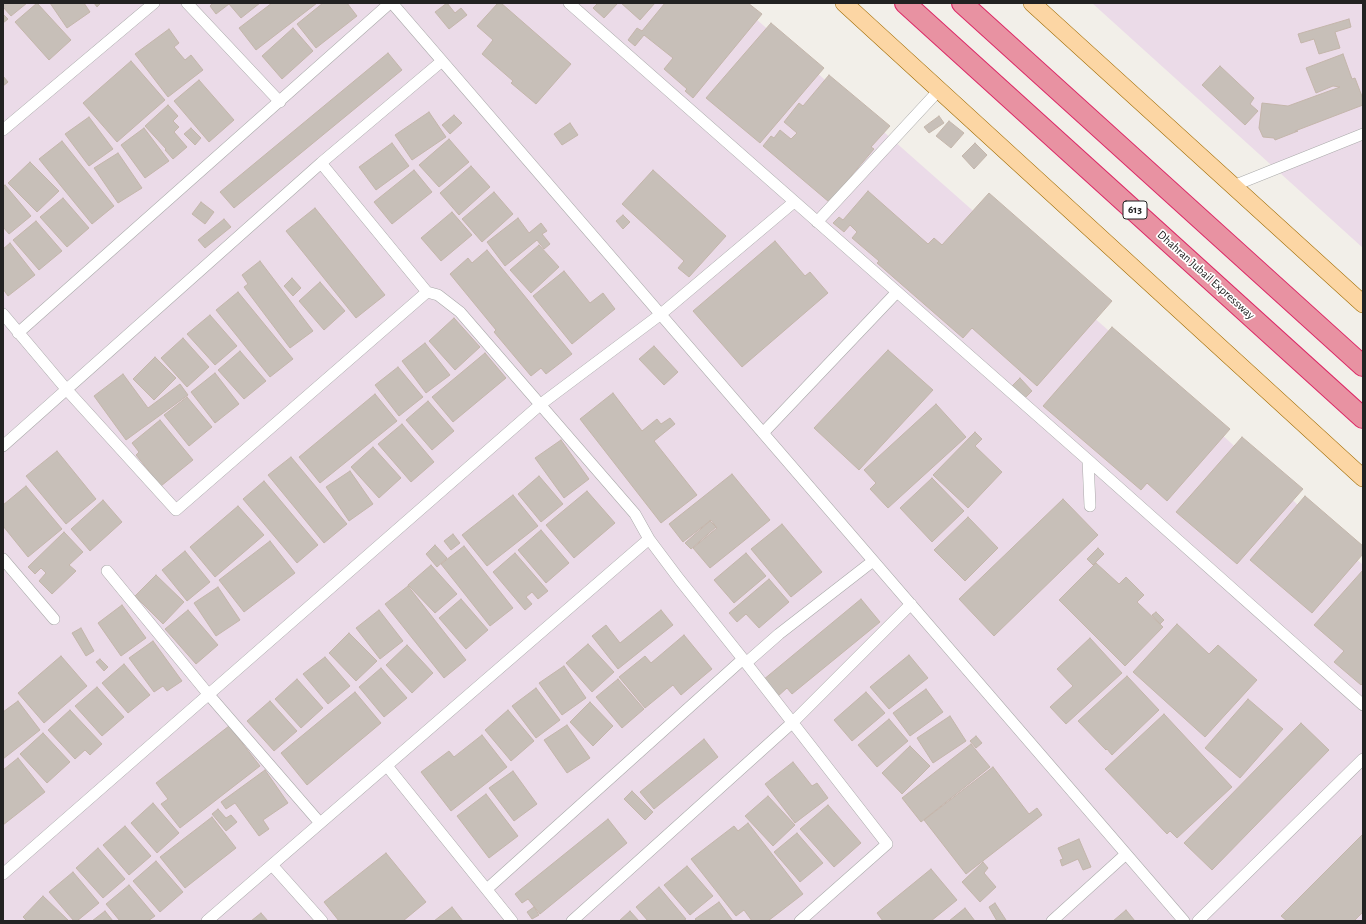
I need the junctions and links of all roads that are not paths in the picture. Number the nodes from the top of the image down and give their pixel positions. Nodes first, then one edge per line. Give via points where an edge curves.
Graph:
1 (154, 3) edge
2 (186, 3) edge
3 (569, 3) edge
4 (844, 3) edge
5 (905, 3) edge
6 (962, 3) edge
7 (977, 3) edge
8 (1032, 3) edge
9 (388, 4) edge
10 (442, 61) junction
11 (940, 89) junction
12 (1065, 96) junction
13 (280, 102) junction
14 (3, 130) edge
15 (1363, 134) edge
16 (322, 163) junction
17 (1234, 186) junction
18 (794, 202) junction
19 (817, 222) junction
20 (427, 292) junction
21 (897, 292) junction
22 (1363, 304) edge
23 (3, 314) edge
24 (660, 314) junction
25 (18, 332) junction
26 (1363, 366) edge
27 (66, 390) junction
28 (541, 404) junction
29 (1359, 415) edge
30 (763, 433) junction
31 (3, 446) edge
32 (1088, 460) junction
33 (1363, 478) edge
34 (1090, 506) dead end
35 (649, 539) junction
36 (3, 559) edge
37 (873, 561) junction
38 (108, 571) dead end
39 (911, 604) junction
40 (54, 619) dead end
41 (745, 661) junction
42 (209, 695) junction
43 (1363, 705) edge
44 (793, 722) junction
45 (1363, 759) edge
46 (387, 766) junction
47 (320, 823) junction
48 (1126, 854) junction
49 (272, 865) junction
50 (3, 874) edge
51 (487, 889) junction
52 (207, 921) edge
53 (322, 921) edge
54 (512, 921) edge
55 (572, 921) edge
56 (800, 921) edge
57 (1052, 921) edge
58 (1184, 921) edge
59 (1198, 921) edge

1 - 14 street
2 - 13 street
3 - 18 street
4 - 11 main road
5 - 29 highway, Dhahran Jubail Expressway / 613
6 - 12 highway
7 - 12 highway
8 - 17 main road
9 - 10 street
9 - 13 street
10 - 16 street
10 - 24 street
11 - 19 street
11 - 33 main road
12 - 26 highway
13 - 25 street
15 - 17 street
16 - 20 street
16 - 27 street
17 - 22 main road
18 - 19 street
18 - 24 street
19 - 21 street
20 - 27 street via 176,510
20 - 28 street via 438,296 460,312
21 - 30 street
21 - 32 street
23 - 25 street
24 - 28 street
24 - 30 street
25 - 27 street
27 - 31 street
28 - 35 street via 635,514
28 - 42 street
30 - 37 street
32 - 34 street
32 - 43 street
35 - 41 street
35 - 46 street
36 - 40 street
37 - 39 street
37 - 41 street
38 - 42 street
39 - 44 street
39 - 48 street
41 - 44 street
41 - 51 street
42 - 47 street
42 - 50 street
44 - 55 street
44 - 56 street via 887,844
45 - 59 street
46 - 47 street
46 - 51 street
47 - 49 street
48 - 57 street
48 - 58 street
49 - 52 street
49 - 53 street
51 - 54 street

